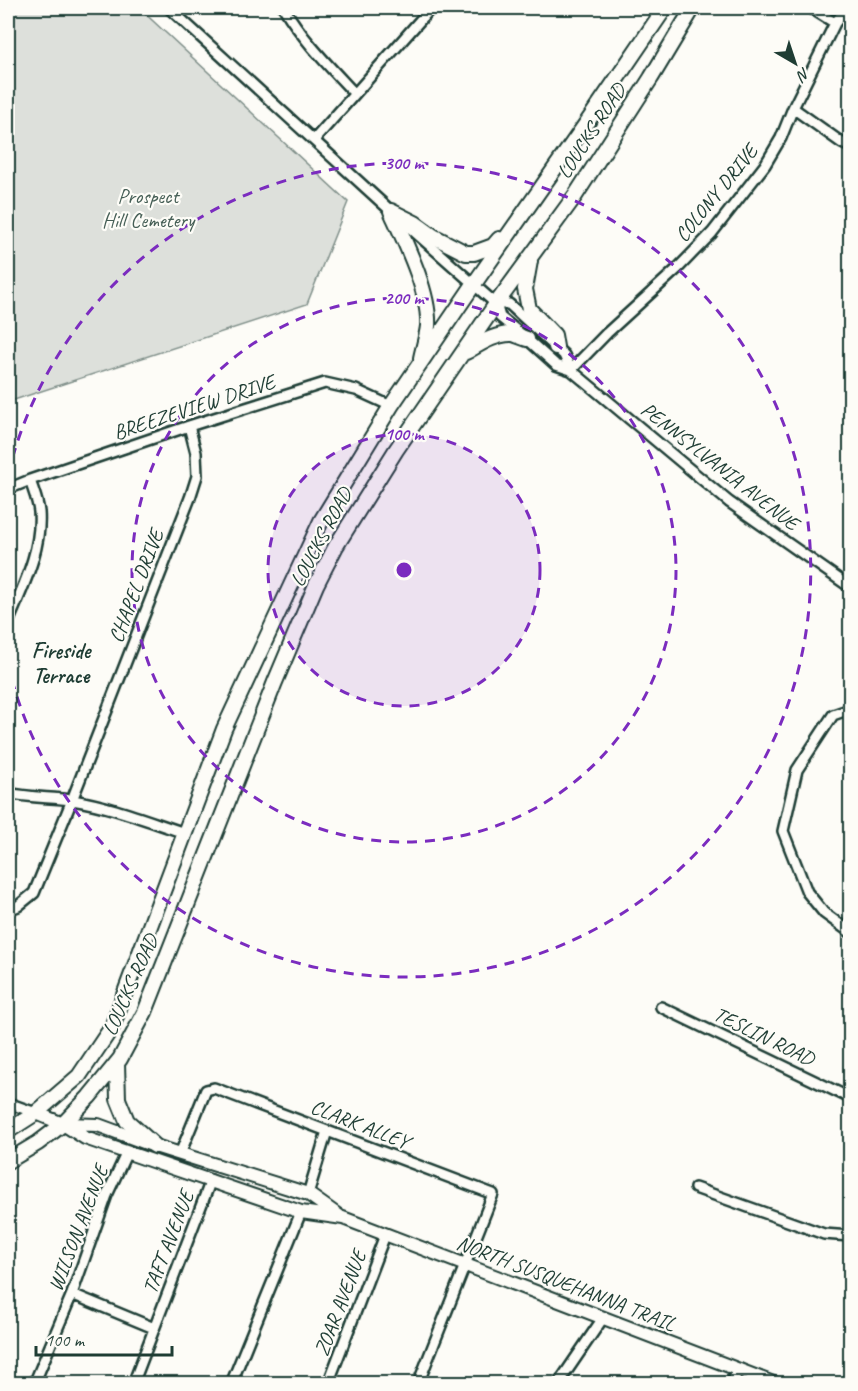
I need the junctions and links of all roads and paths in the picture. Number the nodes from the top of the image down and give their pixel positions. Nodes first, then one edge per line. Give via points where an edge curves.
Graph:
1 (169, 8) edge
2 (285, 8) edge
3 (665, 8) edge
4 (693, 8) edge
5 (811, 8) edge
6 (847, 8) edge
7 (427, 9) edge
8 (835, 23) junction
9 (354, 93) junction
10 (794, 108) junction
11 (314, 140) junction
12 (850, 147) edge
13 (530, 205) junction
14 (392, 211) junction
15 (531, 256) junction
16 (474, 284) junction
17 (496, 304) junction
18 (527, 339) junction
19 (556, 347) junction
20 (462, 354) junction
21 (420, 364) junction
22 (571, 370) junction
23 (391, 406) junction
24 (189, 426) junction
25 (30, 480) junction
26 (8, 489) edge
27 (850, 587) edge
28 (8, 624) edge
29 (850, 709) edge
30 (8, 793) edge
31 (72, 800) junction
32 (185, 833) junction
33 (8, 910) edge
34 (850, 933) edge
35 (661, 1007) dead end
36 (117, 1063) junction
37 (850, 1098) edge
38 (8, 1103) edge
39 (36, 1113) junction
40 (63, 1124) junction
41 (8, 1131) edge
42 (327, 1131) junction
43 (155, 1146) junction
44 (127, 1152) junction
45 (180, 1154) junction
46 (8, 1161) edge
47 (211, 1180) junction
48 (695, 1188) dead end
49 (308, 1194) junction
50 (302, 1212) junction
51 (343, 1218) junction
52 (386, 1235) junction
53 (850, 1236) edge
54 (466, 1265) junction
55 (72, 1294) junction
56 (603, 1318) junction
57 (154, 1328) junction
58 (740, 1369) junction
59 (34, 1383) edge
60 (133, 1383) edge
61 (231, 1383) edge
62 (328, 1383) edge
63 (418, 1383) edge
64 (558, 1383) edge
65 (730, 1383) edge
66 (776, 1383) edge

1 - 11 street, PENNSYLVANIA AVENUE
2 - 9 street via 314,50
3 - 13 highway, LOUCKS ROAD
4 - 15 highway, LOUCKS ROAD via 575,196
5 - 8 street
6 - 8 street, COLONY DRIVE
7 - 9 street
8 - 10 street, COLONY DRIVE
9 - 11 street
10 - 12 street
10 - 22 street, COLONY DRIVE via 765,165 712,233
11 - 14 street, PENNSYLVANIA AVENUE
13 - 14 highway via 494,246 474,253 466,253
13 - 16 highway, LOUCKS ROAD
14 - 16 street, PENNSYLVANIA AVENUE
14 - 21 highway via 426,302 428,326
15 - 17 highway, LOUCKS ROAD
15 - 19 highway via 525,289 529,309 554,335
16 - 17 street, PENNSYLVANIA AVENUE
16 - 21 highway, LOUCKS ROAD
17 - 18 street, PENNSYLVANIA AVENUE via 500,317
17 - 19 street, PENNSYLVANIA AVENUE via 509,304
17 - 20 highway, LOUCKS ROAD
18 - 20 highway via 513,334 498,336
18 - 22 street, PENNSYLVANIA AVENUE via 556,365
19 - 22 street, PENNSYLVANIA AVENUE
20 - 36 highway, LOUCKS ROAD via 368,493 321,575 145,1012
21 - 23 highway, LOUCKS ROAD
22 - 27 street, PENNSYLVANIA AVENUE via 729,502
23 - 24 street, BREEZEVIEW DRIVE via 356,390 325,383
23 - 32 highway, LOUCKS ROAD via 321,521 224,729
24 - 25 street, BREEZEVIEW DRIVE
24 - 31 street, CHAPEL DRIVE via 197,476
25 - 26 street, BREEZEVIEW DRIVE
25 - 28 street via 39,509 37,545
29 - 34 street via 833,715 797,770 783,831 807,892 824,913
30 - 31 street
31 - 32 street
31 - 33 street, CHAPEL DRIVE via 34,893
32 - 39 highway, LOUCKS ROAD via 112,1027 79,1076
35 - 37 street, TESLIN ROAD
36 - 40 highway, LOUCKS ROAD
36 - 43 highway via 118,1100 128,1121
38 - 39 street
39 - 40 main road, NORTH SUSQUEHANNA TRAIL
39 - 41 highway, LOUCKS ROAD
40 - 43 main road, NORTH SUSQUEHANNA TRAIL via 98,1125
40 - 44 main road, NORTH SUSQUEHANNA TRAIL via 85,1138
40 - 46 highway, LOUCKS ROAD
42 - 45 street, CLARK ALLEY via 214,1088 206,1090
42 - 49 street
42 - 54 street, CLARK ALLEY via 493,1194
43 - 45 main road, NORTH SUSQUEHANNA TRAIL
44 - 47 main road, NORTH SUSQUEHANNA TRAIL
44 - 55 street, WILSON AVENUE via 107,1195
45 - 49 main road, NORTH SUSQUEHANNA TRAIL
47 - 50 main road, NORTH SUSQUEHANNA TRAIL
47 - 57 street, TAFT AVENUE
48 - 53 street via 824,1234
49 - 51 main road, NORTH SUSQUEHANNA TRAIL
50 - 51 main road, NORTH SUSQUEHANNA TRAIL
50 - 61 street
51 - 52 main road, NORTH SUSQUEHANNA TRAIL
52 - 54 main road, NORTH SUSQUEHANNA TRAIL
52 - 62 street, ZOAR AVENUE
54 - 56 main road, NORTH SUSQUEHANNA TRAIL
54 - 63 street
55 - 57 street
55 - 59 street, WILSON AVENUE
56 - 58 main road, NORTH SUSQUEHANNA TRAIL
56 - 64 street
57 - 60 street, TAFT AVENUE
58 - 65 street
58 - 66 main road, NORTH SUSQUEHANNA TRAIL

